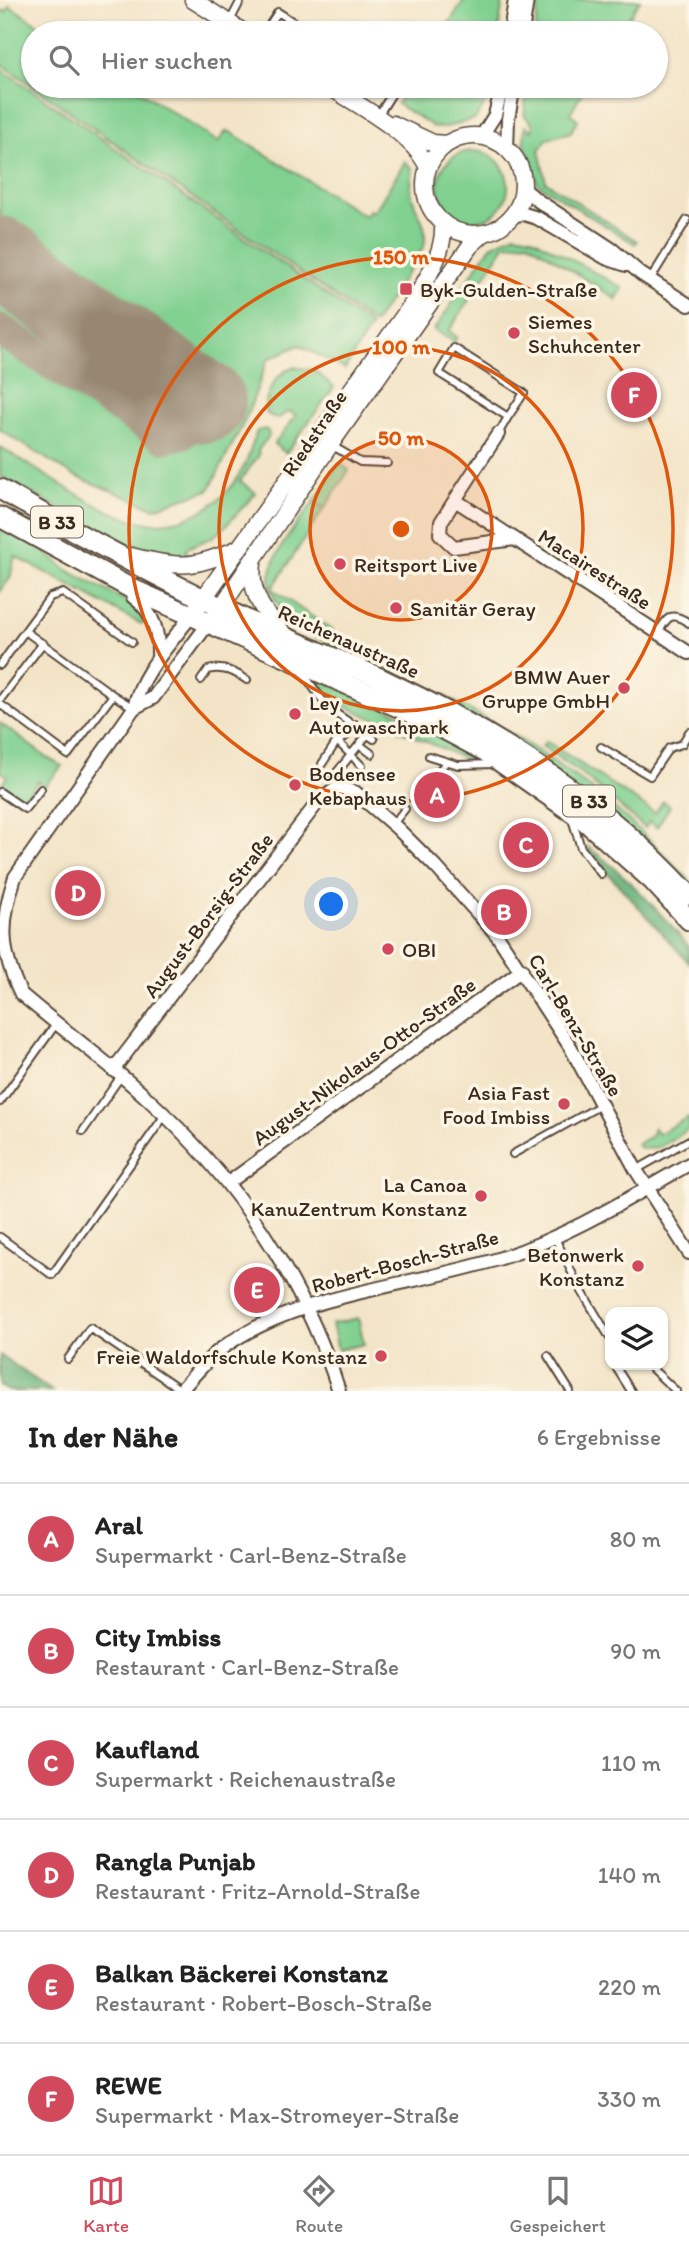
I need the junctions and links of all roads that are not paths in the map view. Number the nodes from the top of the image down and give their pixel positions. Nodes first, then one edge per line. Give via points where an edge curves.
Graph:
1 (193, 0) edge
2 (241, 0) edge
3 (515, 0) edge
4 (527, 0) edge
5 (226, 21) edge
6 (230, 21) edge
7 (272, 21) edge
8 (292, 21) edge
9 (512, 21) edge
10 (524, 21) edge
11 (348, 98) edge
12 (391, 98) edge
13 (499, 98) edge
14 (511, 98) edge
15 (381, 118) junction
16 (481, 137) junction
17 (447, 144) junction
18 (507, 150) junction
19 (428, 168) junction
20 (523, 188) junction
21 (513, 215) junction
22 (687, 220) dead end
23 (443, 224) junction
24 (483, 234) junction
25 (629, 266) junction
26 (650, 280) junction
27 (689, 305) edge
28 (508, 417) junction
29 (498, 434) joint
30 (330, 444) junction
31 (387, 463) dead end
32 (0, 489) edge
33 (455, 500) junction
34 (0, 517) edge
35 (515, 540) junction
36 (239, 548) junction
37 (115, 552) junction
38 (253, 560) junction
39 (132, 589) junction
40 (213, 603) junction
41 (200, 620) junction
42 (689, 623) edge
43 (24, 631) junction
44 (658, 633) junction
45 (288, 638) junction
46 (132, 642) dead end
47 (43, 643) junction
48 (689, 653) edge
49 (158, 659) junction
50 (294, 660) junction
51 (0, 665) edge
52 (201, 680) dead end
53 (247, 680) dead end
54 (113, 695) junction
55 (0, 702) edge
56 (134, 708) junction
57 (355, 724) junction
58 (689, 732) edge
59 (367, 735) junction
60 (374, 739) dead end
61 (337, 741) junction
62 (360, 745) junction
63 (601, 747) dead end
64 (372, 754) dead end
65 (352, 755) junction
66 (429, 756) dead end
67 (446, 762) junction
68 (322, 764) dead end
69 (503, 764) junction
70 (362, 766) dead end
71 (439, 771) dead end
72 (335, 783) junction
73 (41, 789) dead end
74 (0, 792) edge
75 (405, 809) dead end
76 (569, 811) junction
77 (393, 825) junction
78 (601, 874) dead end
79 (689, 895) edge
80 (2, 901) edge
81 (689, 920) edge
82 (522, 970) junction
83 (56, 1024) junction
84 (117, 1073) junction
85 (0, 1102) edge
86 (601, 1105) junction
87 (165, 1115) junction
88 (83, 1131) dead end
89 (689, 1140) edge
90 (513, 1154) dead end
91 (689, 1164) edge
92 (636, 1170) junction
93 (228, 1183) junction
94 (648, 1188) junction
95 (554, 1236) junction
96 (0, 1237) edge
97 (689, 1253) edge
98 (306, 1307) junction
99 (605, 1330) edge
100 (548, 1356) dead end
101 (68, 1359) dead end
102 (618, 1370) edge
103 (653, 1370) edge
104 (181, 1390) edge
105 (339, 1391) edge
106 (570, 1391) edge
107 (631, 1391) edge
108 (676, 1391) edge

1 - 5 street
2 - 6 lane
3 - 9 street
4 - 10 street
7 - 8 lane via 278,12
11 - 15 street
12 - 15 lane
13 - 16 street
14 - 18 street
15 - 17 street via 433,143
15 - 19 street via 423,155
16 - 17 street
16 - 18 street
17 - 19 street
18 - 20 street via 522,174
19 - 23 street via 426,198
20 - 21 street
20 - 25 street
21 - 24 street
21 - 25 street via 537,218 606,258
22 - 26 lane
23 - 24 street via 456,231
23 - 36 street, Riedstraße via 441,250 412,303
24 - 30 street, Riedstraße
25 - 26 street
26 - 27 street
28 - 28 lane via 439,373 454,348 524,393
28 - 29 lane
29 - 33 street, Macairestraße
30 - 31 lane via 360,462
30 - 38 street, Riedstraße
32 - 37 main road, Reichenaustraße / B 33
33 - 35 street, Macairestraße
33 - 35 street, Macairestraße via 440,528 440,534 454,547
34 - 39 main road, Reichenaustraße / B 33
35 - 44 street, Macairestraße
36 - 37 street via 203,563 179,566
36 - 40 street, Riedstraße
37 - 40 main road, Reichenaustraße / B 33
38 - 40 street, Riedstraße
38 - 45 street via 256,598
39 - 41 main road, Reichenaustraße / B 33
39 - 49 street via 133,597 152,617
40 - 41 street, Riedstraße
40 - 45 main road, Reichenaustraße / B 33
41 - 49 street
41 - 50 main road, Reichenaustraße / B 33
41 - 56 street via 153,698
42 - 44 lane via 672,616
43 - 46 lane via 50,597 63,593
43 - 47 lane
43 - 51 lane
44 - 48 street, Macairestraße
45 - 79 main road, Reichenaustraße / B 33 via 425,700 526,756 601,811
47 - 54 lane
47 - 55 lane
49 - 56 street
50 - 57 lane via 328,708
50 - 69 main road, Reichenaustraße / B 33 via 423,718
52 - 53 lane via 208,670 219,668
54 - 55 lane via 68,755
54 - 56 lane
56 - 80 street
57 - 59 lane
57 - 61 lane
58 - 63 lane via 682,744 668,748 650,776
59 - 60 lane
59 - 62 lane
61 - 65 lane
61 - 68 lane
62 - 64 lane
62 - 65 lane
65 - 70 lane
65 - 72 lane
66 - 67 lane
67 - 69 lane
67 - 71 lane
69 - 76 main road, Reichenaustraße / B 33
72 - 77 street, Carl-Benz-Straße via 355,792
72 - 84 street, August-Borsig-Straße
73 - 74 lane via 24,809
75 - 77 lane
76 - 78 lane via 582,848
76 - 81 main road, Reichenaustraße / B 33 via 653,881
77 - 82 street, Carl-Benz-Straße via 502,930
80 - 83 street via 2,953 9,974 21,994
82 - 86 street, Carl-Benz-Straße
82 - 93 street, August-Nikolaus-Otto-Straße
83 - 84 street
83 - 85 lane
84 - 87 street
84 - 88 lane
86 - 90 lane
86 - 92 street, Carl-Benz-Straße
87 - 93 street
87 - 96 lane via 52,1275
89 - 92 lane
91 - 94 street, Robert-Bosch-Straße
92 - 94 street, Carl-Benz-Straße
93 - 98 street via 255,1218
94 - 95 street, Robert-Bosch-Straße
94 - 97 street, Carl-Benz-Straße
95 - 98 street, Robert-Bosch-Straße via 499,1259
95 - 99 lane
98 - 104 street, Robert-Bosch-Straße via 221,1349
98 - 105 street
100 - 106 lane
101 - 104 lane via 90,1328
102 - 107 lane
103 - 108 lane

